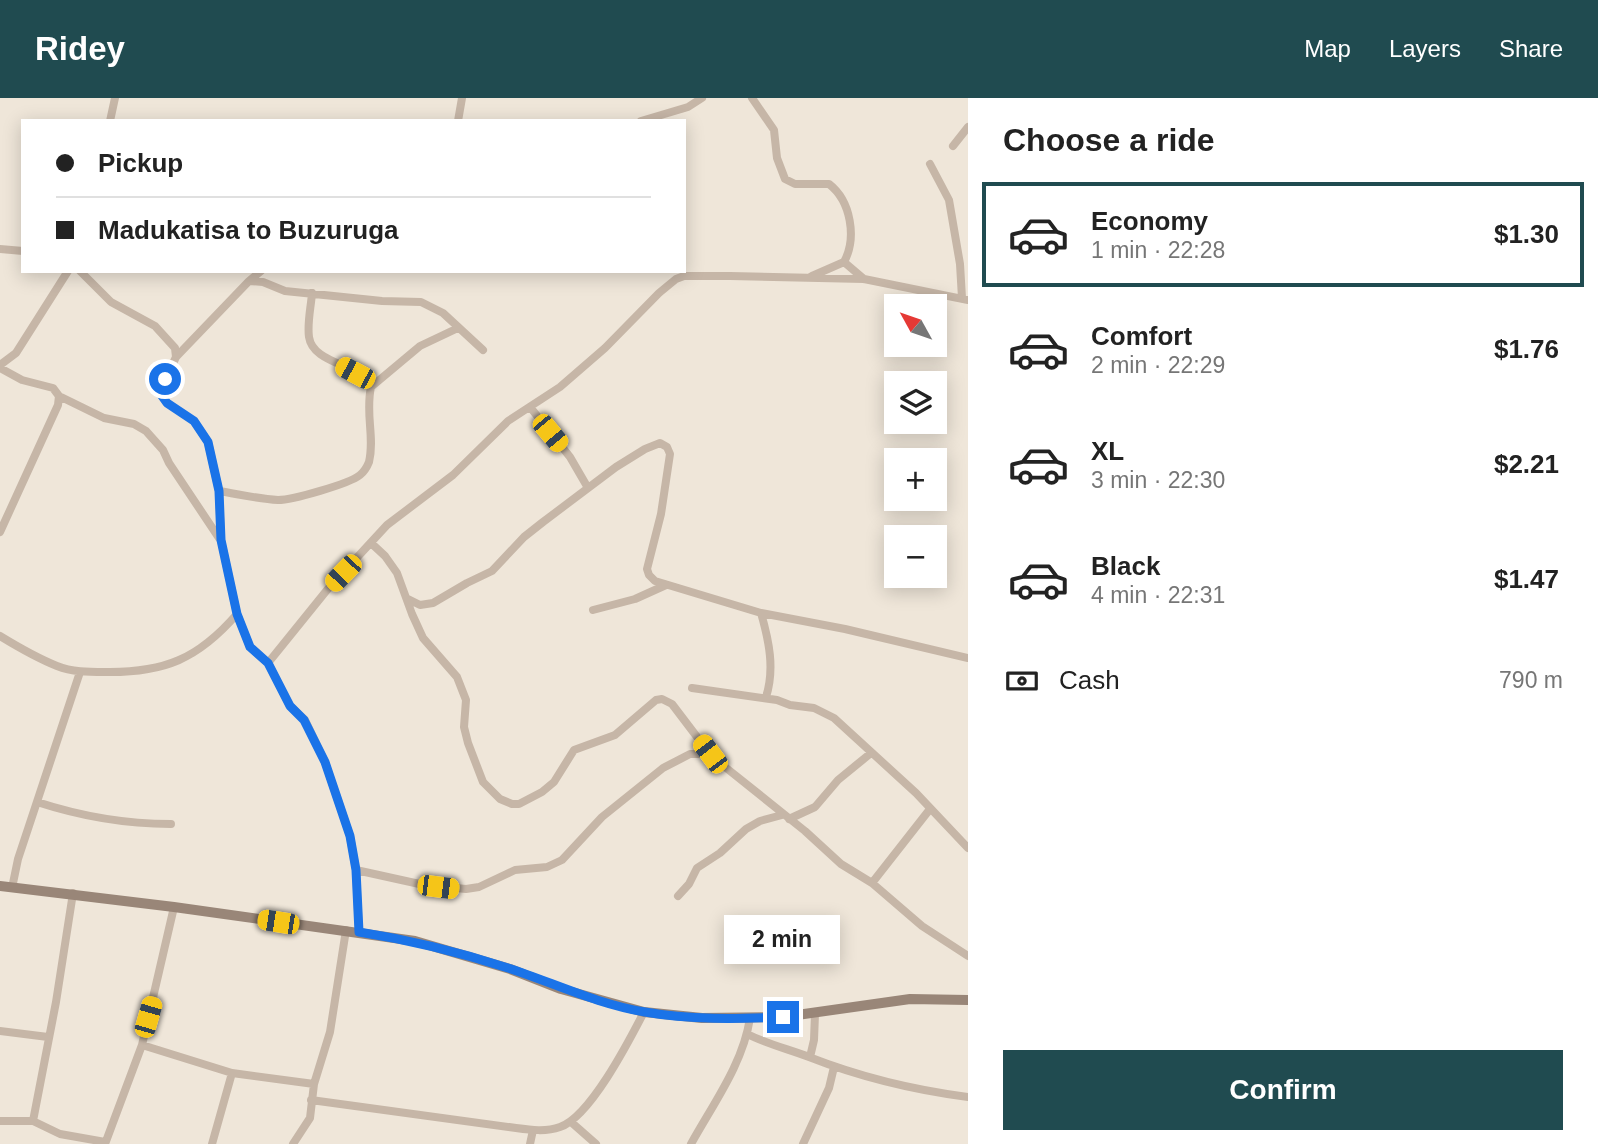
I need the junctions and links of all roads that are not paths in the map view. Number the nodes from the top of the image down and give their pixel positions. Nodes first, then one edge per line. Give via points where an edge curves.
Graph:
1 (115, 98) edge
2 (462, 98) edge
3 (702, 98) edge
4 (752, 98) edge
5 (110, 119) edge
6 (458, 119) edge
7 (648, 119) edge
8 (968, 127) edge
9 (953, 146) dead end
10 (930, 164) dead end
11 (0, 249) edge
12 (21, 251) edge
13 (844, 262) junction
14 (67, 273) edge
15 (82, 273) edge
16 (259, 273) edge
17 (679, 273) edge
18 (684, 276) junction
19 (809, 277) junction
20 (864, 279) junction
21 (249, 281) junction
22 (312, 293) junction
23 (965, 299) edge
24 (458, 328) junction
25 (483, 350) dead end
26 (176, 357) junction
27 (0, 366) edge
28 (371, 387) junction
29 (60, 396) junction
30 (530, 407) junction
31 (588, 488) junction
32 (219, 491) junction
33 (0, 532) edge
34 (221, 540) junction
35 (371, 543) junction
36 (666, 585) junction
37 (408, 599) junction
38 (593, 610) dead end
39 (761, 613) junction
40 (237, 614) junction
41 (0, 636) edge
42 (968, 658) edge
43 (268, 663) junction
44 (79, 672) junction
45 (692, 688) dead end
46 (766, 697) junction
47 (871, 753) junction
48 (710, 754) junction
49 (37, 802) junction
50 (930, 809) junction
51 (786, 817) junction
52 (171, 824) dead end
53 (968, 848) edge
54 (356, 870) junction
55 (872, 883) junction
56 (6, 887) edge
57 (73, 894) junction
58 (678, 896) dead end
59 (174, 907) junction
60 (346, 930) junction
61 (359, 932) junction
62 (968, 956) edge
63 (968, 1000) edge
64 (644, 1012) junction
65 (815, 1014) junction
66 (750, 1018) junction
67 (0, 1031) edge
68 (747, 1034) junction
69 (48, 1037) junction
70 (142, 1045) junction
71 (810, 1058) junction
72 (834, 1067) junction
73 (232, 1073) junction
74 (314, 1084) junction
75 (968, 1097) edge
76 (311, 1100) junction
77 (0, 1121) edge
78 (33, 1122) junction
79 (571, 1122) junction
80 (533, 1130) junction
81 (105, 1143) edge
82 (212, 1144) edge
83 (293, 1144) edge
84 (530, 1144) edge
85 (596, 1144) edge
86 (691, 1144) edge
87 (803, 1144) edge

1 - 5 street
2 - 6 street
3 - 7 street
4 - 13 street via 774,130 785,179 794,184 829,184 837,192 851,233
8 - 9 street
10 - 23 street via 949,200
11 - 12 street
13 - 19 street
13 - 20 street
14 - 27 street via 16,353
15 - 26 street via 111,302 155,326 175,348
16 - 21 street
17 - 18 street
18 - 19 street
18 - 30 street via 659,293 560,387
19 - 20 street
20 - 23 street
21 - 22 street
21 - 26 street
22 - 24 street via 421,302 436,308
22 - 28 street via 311,343 322,355 365,377
24 - 25 street
24 - 28 street via 420,346
26 - 32 street via 162,396 202,429 214,458
27 - 29 street via 22,380 53,388
28 - 32 street via 370,456 359,476 280,500
29 - 33 street
29 - 34 street via 146,432 163,450
30 - 31 street
30 - 35 street via 508,421 453,475 387,525
31 - 36 street via 645,449 660,443 667,447 667,480 647,569 655,581
31 - 37 street via 524,537 492,571 433,603 420,605
32 - 34 street
34 - 40 street
35 - 37 street via 393,565
35 - 43 street
36 - 38 street
36 - 39 street
37 - 48 street via 423,638 457,677 466,700 468,743 483,782 499,799 519,804 542,792 574,750 615,734 656,699 672,704
39 - 42 street
39 - 46 street via 772,665
40 - 43 street via 250,647
40 - 44 street via 209,644 171,663 131,671
41 - 44 street via 59,667
43 - 54 street via 290,706 317,743 350,836
44 - 49 street
45 - 46 street
46 - 47 street via 825,712
47 - 50 street
47 - 51 street via 838,780 816,807
48 - 51 street
48 - 54 street via 690,754 663,768 602,817 562,860 547,867 515,870 467,889
49 - 52 street via 121,821
49 - 56 street
50 - 53 street
50 - 55 street
51 - 55 street via 841,864
51 - 58 street via 760,821 746,829 697,868
54 - 61 street
55 - 62 street via 922,926
56 - 57 main road
57 - 59 main road
57 - 69 street
59 - 60 main road
59 - 70 street
60 - 61 main road
60 - 74 street via 330,1032
61 - 64 main road via 455,952
63 - 65 main road via 911,999
64 - 66 main road
64 - 79 street via 607,1078
65 - 66 main road
65 - 71 street
66 - 68 street
67 - 69 street
68 - 71 street
68 - 86 street via 737,1062
69 - 78 street
70 - 73 street
70 - 81 street
71 - 72 street
72 - 75 street
72 - 87 street
73 - 74 street
73 - 82 street
74 - 76 street
76 - 80 street
76 - 83 street via 310,1118
77 - 78 street
78 - 81 street via 60,1134
79 - 80 street
79 - 85 street
80 - 84 street

